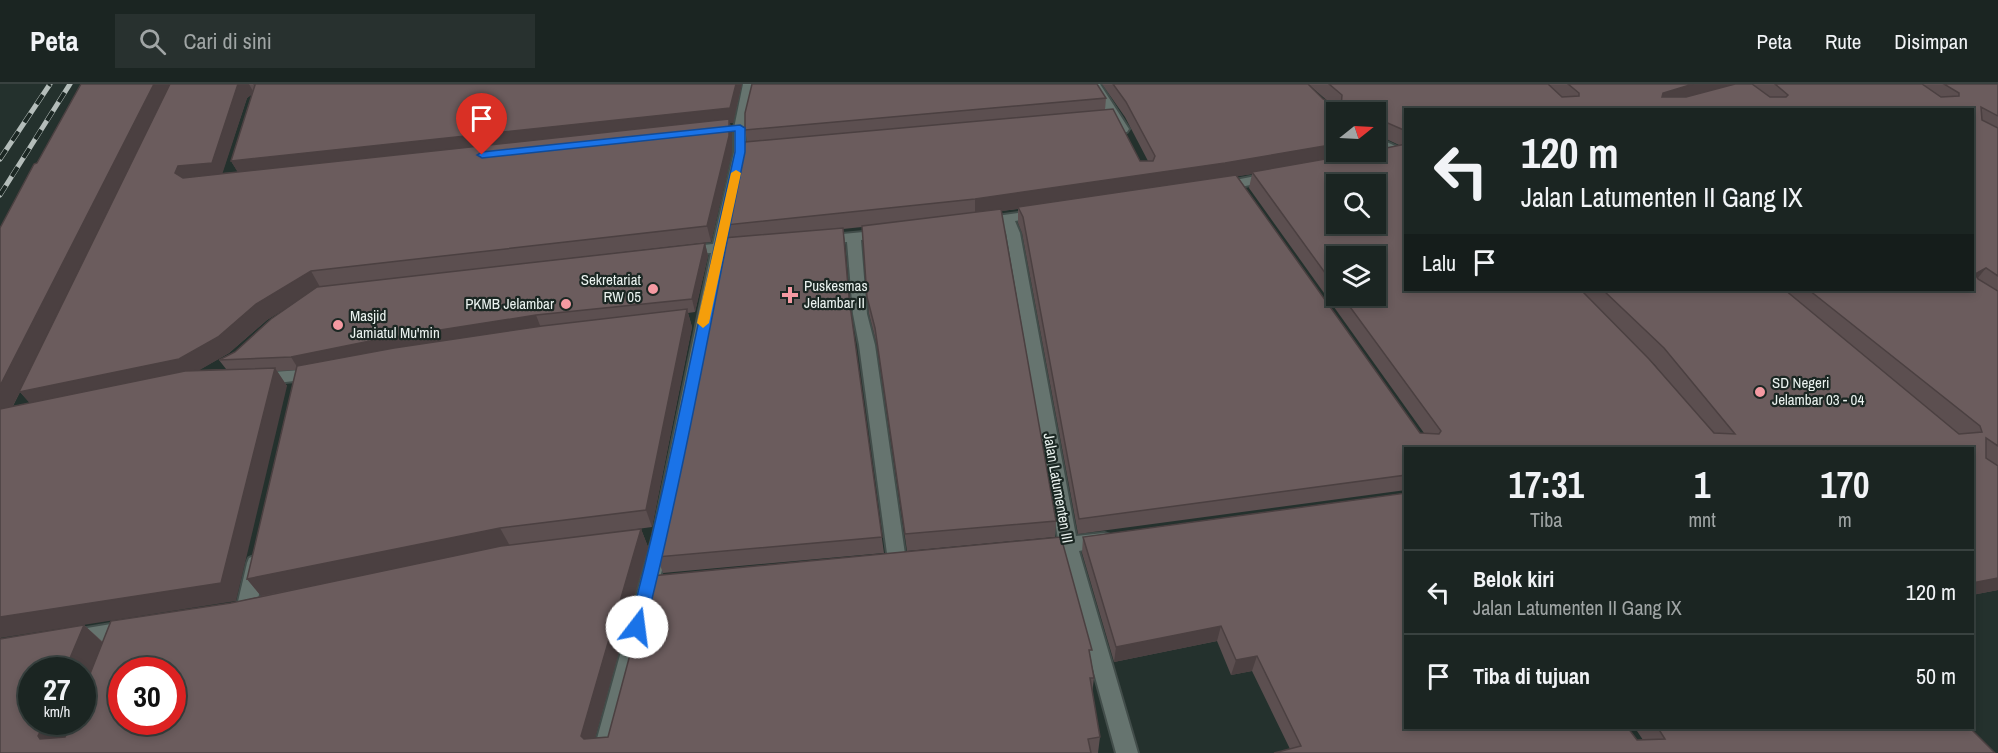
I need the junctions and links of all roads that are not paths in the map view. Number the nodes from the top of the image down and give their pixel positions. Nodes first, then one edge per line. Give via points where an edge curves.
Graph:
1 (749, 84) edge
2 (1094, 84) edge
3 (1130, 143) edge
4 (1386, 146) edge
5 (1402, 154) edge
6 (1386, 156) edge
7 (1290, 173) edge
8 (1205, 189) edge
9 (1052, 212) edge
10 (1007, 218) junction
11 (972, 223) edge
12 (901, 232) edge
13 (854, 237) junction
14 (810, 241) edge
15 (756, 244) edge
16 (721, 247) junction
17 (667, 252) edge
18 (327, 372) edge
19 (242, 380) edge
20 (662, 535) junction
21 (1126, 537) edge
22 (638, 538) edge
23 (262, 541) edge
24 (1068, 545) junction
25 (1023, 550) edge
26 (920, 559) edge
27 (897, 561) junction
28 (874, 564) edge
29 (672, 583) edge
30 (649, 585) junction
31 (269, 606) edge
32 (246, 610) junction
33 (223, 614) edge
34 (143, 627) edge
35 (121, 630) junction
36 (54, 641) edge
37 (112, 652) edge
38 (604, 753) edge
39 (1127, 753) edge

1 - 16 street via 736,128 745,152
2 - 3 street via 1111,118
4 - 5 street
5 - 6 street
7 - 8 street via 1241,189
9 - 10 street
10 - 11 street
10 - 24 street, Jalan Latumenten III via 1013,233
12 - 13 street
13 - 14 street
13 - 27 street via 860,314
15 - 16 street
16 - 17 street
16 - 20 street via 698,319
18 - 19 street via 297,384
20 - 22 street
20 - 30 street
21 - 24 street
23 - 32 street
24 - 25 street
24 - 39 street, Jalan Latumenten III
26 - 27 street
27 - 28 street
29 - 30 street
30 - 38 street
31 - 32 street
32 - 33 street
34 - 35 street
35 - 36 street
35 - 37 street

